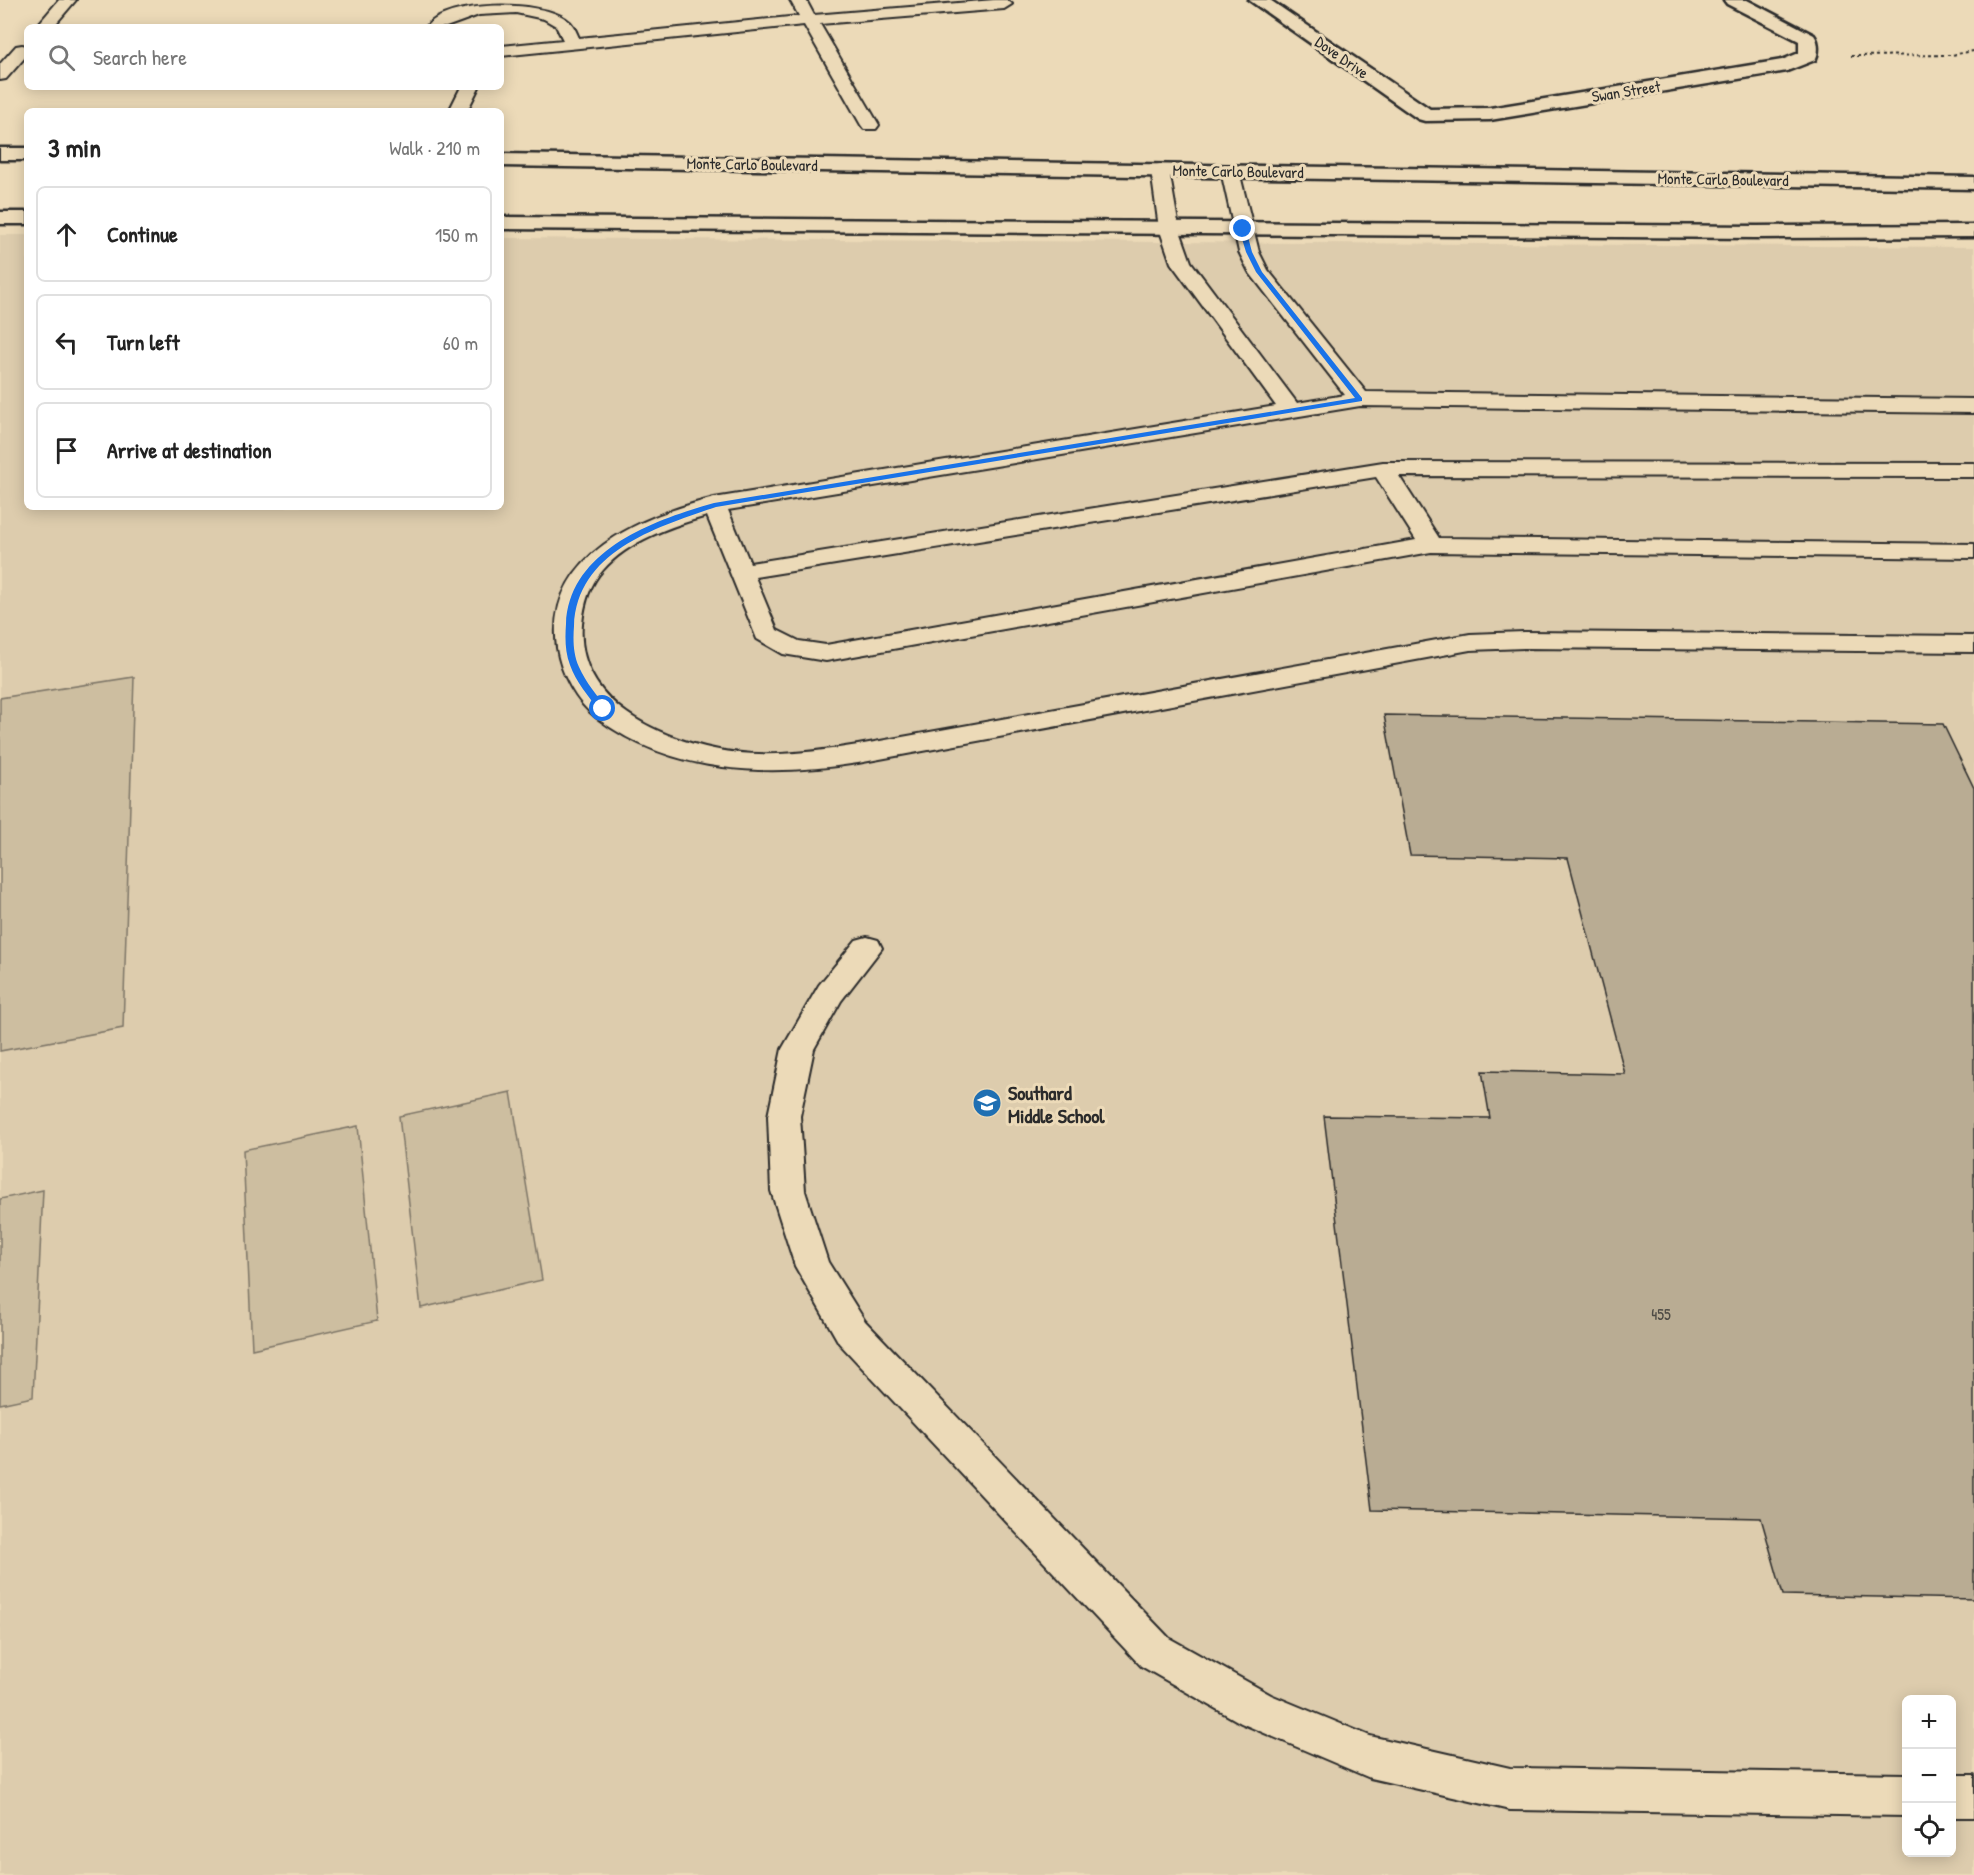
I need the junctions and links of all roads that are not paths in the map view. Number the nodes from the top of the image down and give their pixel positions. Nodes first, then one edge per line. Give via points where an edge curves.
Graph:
1 (68, 0) edge
2 (798, 0) edge
3 (1258, 0) edge
4 (1733, 0) edge
5 (1004, 4) dead end
6 (809, 20) junction
7 (47, 24) edge
8 (438, 24) edge
9 (573, 44) junction
10 (24, 50) edge
11 (504, 51) edge
12 (0, 75) edge
13 (468, 90) edge
14 (460, 108) edge
15 (1425, 115) joint
16 (870, 125) dead end
17 (0, 154) edge
18 (24, 154) edge
19 (504, 160) edge
20 (1160, 170) junction
21 (1230, 171) junction
22 (1974, 183) edge
23 (0, 218) edge
24 (24, 218) edge
25 (504, 223) edge
26 (1169, 228) junction
27 (1243, 229) junction
28 (1974, 231) edge
29 (1360, 399) junction
30 (1974, 406) edge
31 (1290, 409) junction
32 (1383, 469) junction
33 (1974, 470) edge
34 (714, 505) junction
35 (1431, 545) junction
36 (1974, 551) edge
37 (741, 572) junction
38 (1974, 644) edge
39 (867, 948) dead end
40 (1902, 1795) edge
41 (1956, 1796) edge
42 (1974, 1796) edge

1 - 7 lane
2 - 6 lane
3 - 15 main road, Dove Drive
4 - 15 main road, Swan Street via 1808,48 1787,65 1490,114
5 - 6 lane
6 - 9 lane
6 - 16 lane
8 - 9 lane via 470,11 506,8 539,12 563,24
9 - 11 lane
10 - 12 lane
13 - 14 lane
17 - 18 main road
19 - 20 main road, Monte Carlo Boulevard
20 - 21 main road, Monte Carlo Boulevard
20 - 26 lane
21 - 22 main road, Monte Carlo Boulevard
21 - 27 lane
23 - 24 main road
25 - 26 main road
26 - 27 main road
26 - 31 lane via 1181,263
27 - 28 main road
27 - 29 lane via 1259,272
29 - 30 lane
29 - 31 lane
31 - 34 lane
32 - 33 lane
32 - 35 lane
32 - 37 lane
34 - 37 lane
34 - 38 lane via 669,520 601,558 583,578 575,596 569,641 577,672 603,709 672,746 729,761 816,761 1470,642
35 - 36 lane
35 - 37 lane via 826,653 792,648 766,634
39 - 40 lane via 830,993 798,1049 784,1116 788,1191 812,1266 852,1332 1155,1652 1257,1709 1370,1757 1510,1789
41 - 42 lane

